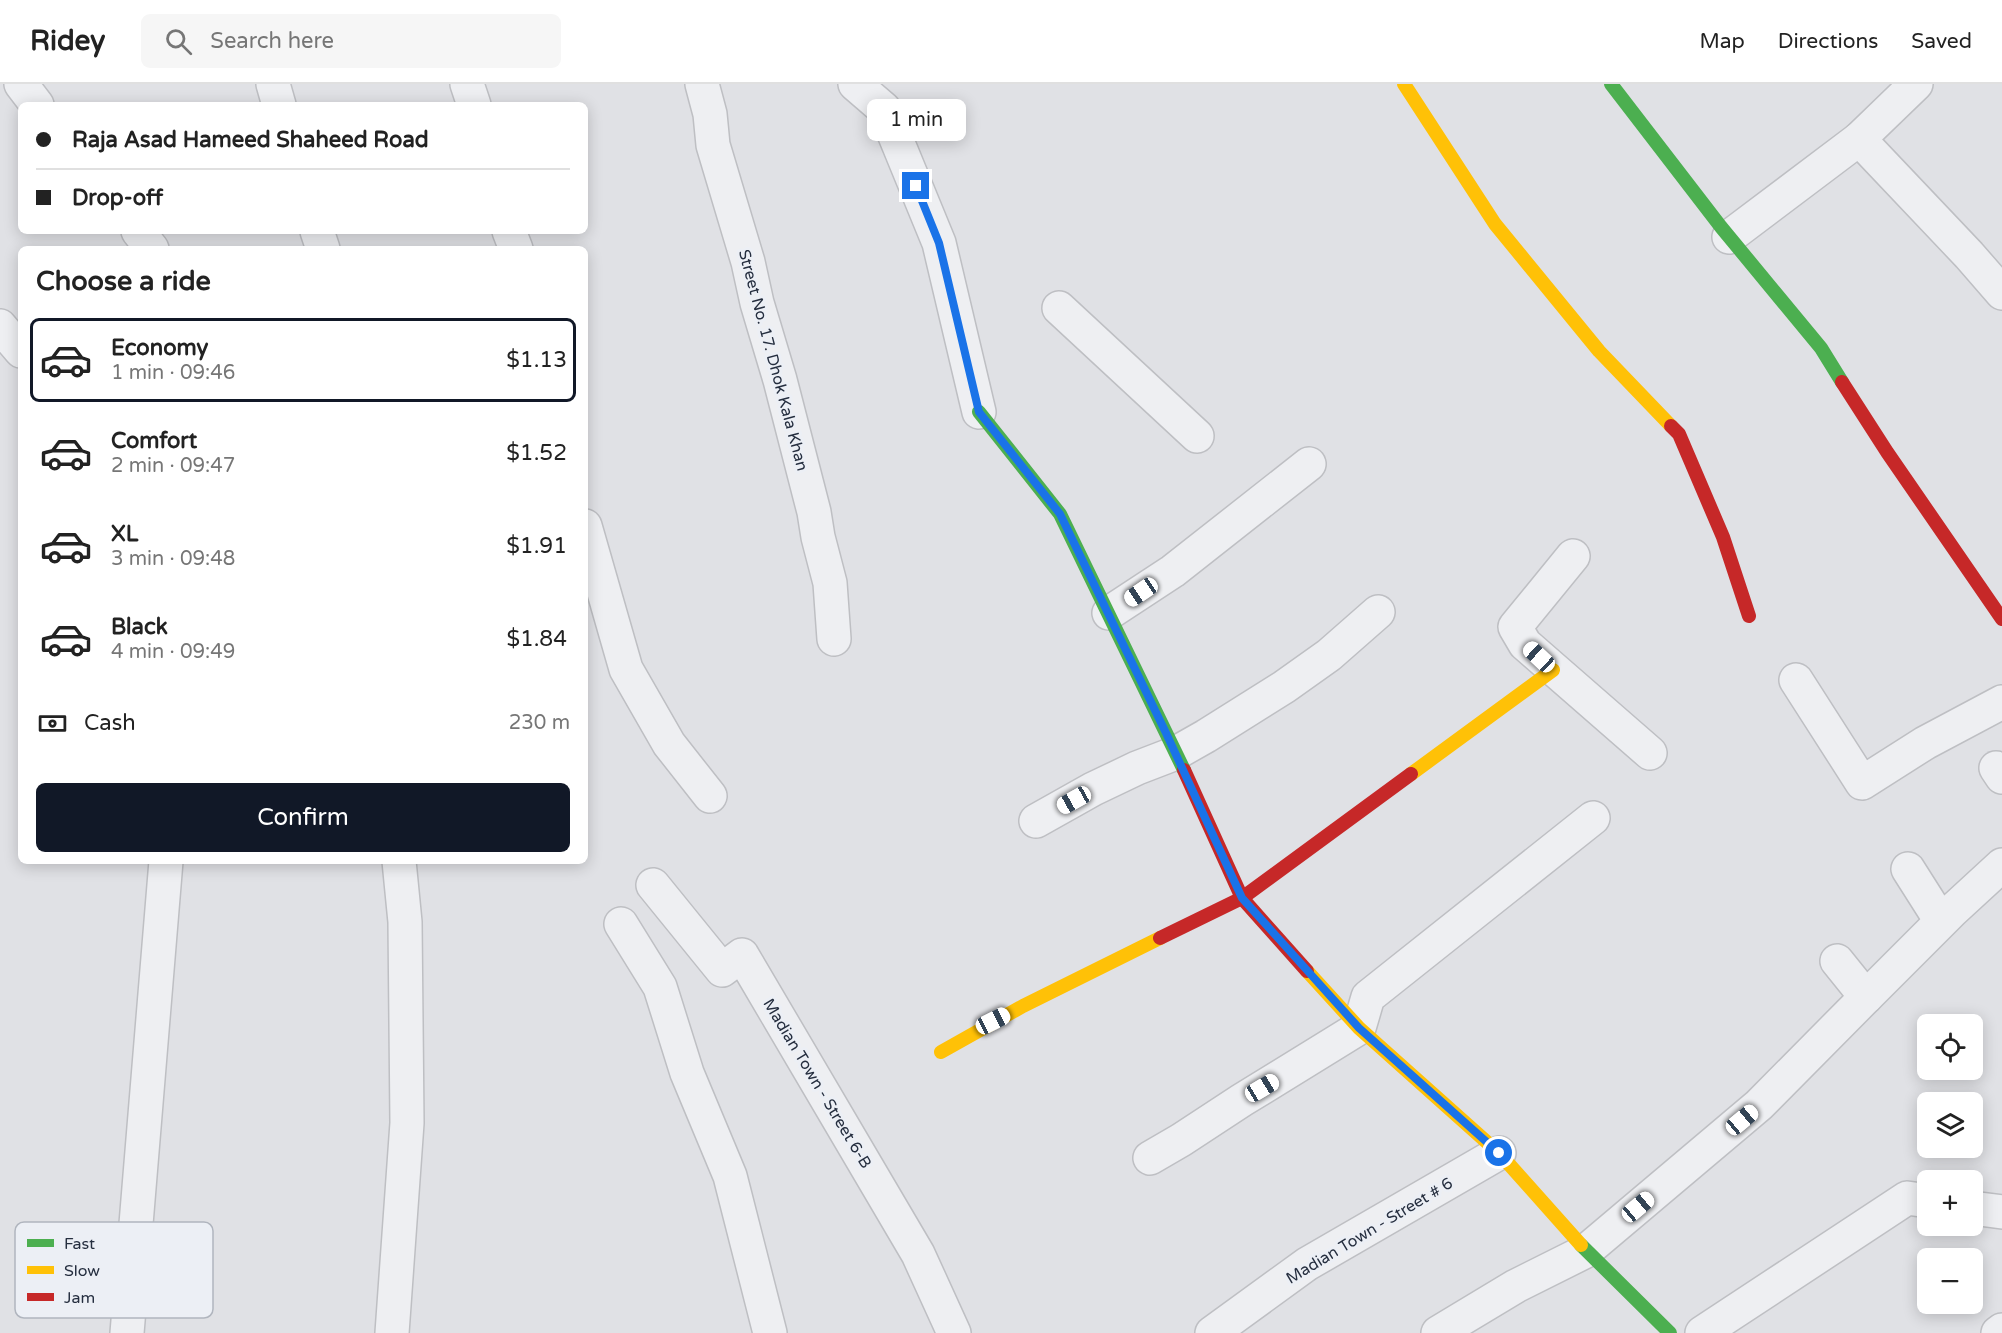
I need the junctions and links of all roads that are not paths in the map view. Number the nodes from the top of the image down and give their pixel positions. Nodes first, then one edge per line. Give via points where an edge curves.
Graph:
1 (21, 84) edge
2 (273, 84) edge
3 (467, 84) edge
4 (702, 84) edge
5 (855, 84) edge
6 (1404, 84) edge
7 (1611, 84) edge
8 (1916, 84) edge
9 (35, 102) edge
10 (278, 102) edge
11 (473, 102) edge
12 (1859, 139) junction
13 (140, 234) edge
14 (1729, 237) junction
15 (150, 246) edge
16 (2002, 293) edge
17 (1059, 308) dead end
18 (0, 326) edge
19 (18, 347) edge
20 (979, 412) joint
21 (1197, 436) dead end
22 (1309, 464) dead end
23 (588, 536) edge
24 (1573, 556) dead end
25 (1378, 612) dead end
26 (1109, 613) junction
27 (1749, 616) dead end
28 (2002, 616) edge
29 (834, 639) dead end
30 (1553, 670) junction
31 (1796, 680) dead end
32 (2002, 702) edge
33 (1176, 753) junction
34 (1650, 753) dead end
35 (710, 796) dead end
36 (1593, 818) dead end
37 (1036, 821) dead end
38 (166, 864) edge
39 (399, 864) edge
40 (2002, 865) edge
41 (1908, 869) dead end
42 (653, 885) dead end
43 (1242, 898) junction
44 (1941, 921) junction
45 (621, 924) dead end
46 (1837, 961) dead end
47 (1866, 997) junction
48 (1359, 1028) junction
49 (940, 1052) dead end
50 (1499, 1153) junction
51 (1150, 1158) dead end
52 (1917, 1199) edge
53 (1983, 1209) edge
54 (2002, 1212) edge
55 (135, 1222) edge
56 (1586, 1251) junction
57 (127, 1318) edge
58 (2002, 1330) edge
59 (126, 1333) edge
60 (392, 1333) edge
61 (770, 1333) edge
62 (954, 1333) edge
63 (1212, 1333) edge
64 (1438, 1333) edge
65 (1670, 1333) edge
66 (1702, 1333) edge
67 (1998, 1333) edge

1 - 9 street
2 - 10 street
3 - 11 street
4 - 29 street, Street No. 17. Dhok Kala Khan via 714,146 831,583
5 - 20 street via 884,109 939,243
6 - 27 street via 1495,224 1599,351 1678,434 1723,537
7 - 14 street
8 - 12 street
12 - 14 street
12 - 16 street
13 - 15 street
14 - 28 street via 1821,348 1887,452
17 - 21 street
18 - 19 street
20 - 26 street via 1060,514
22 - 26 street via 1173,571
23 - 35 street via 626,669 669,744
24 - 30 street via 1515,627 1525,644
25 - 33 street via 1302,674
26 - 33 street
30 - 34 street
30 - 43 street
31 - 32 street via 1862,783 1925,743
33 - 37 street via 1093,789
33 - 43 street
36 - 48 street via 1368,997
38 - 55 street
39 - 60 street via 405,922 406,1123
40 - 44 street
41 - 44 street
42 - 62 street, Madian Town - Street 6-B via 722,970 742,956 912,1245
43 - 48 street
43 - 49 street via 1029,1003
44 - 47 street
45 - 61 street via 660,987 687,1073 730,1176
46 - 47 street
47 - 56 street via 1759,1105
48 - 50 street
48 - 51 street
50 - 56 street
50 - 63 street, Madian Town - Street # 6 via 1307,1264
52 - 66 street via 1907,1198
53 - 54 street
56 - 64 street via 1516,1286
56 - 65 street
57 - 59 street
58 - 67 street

